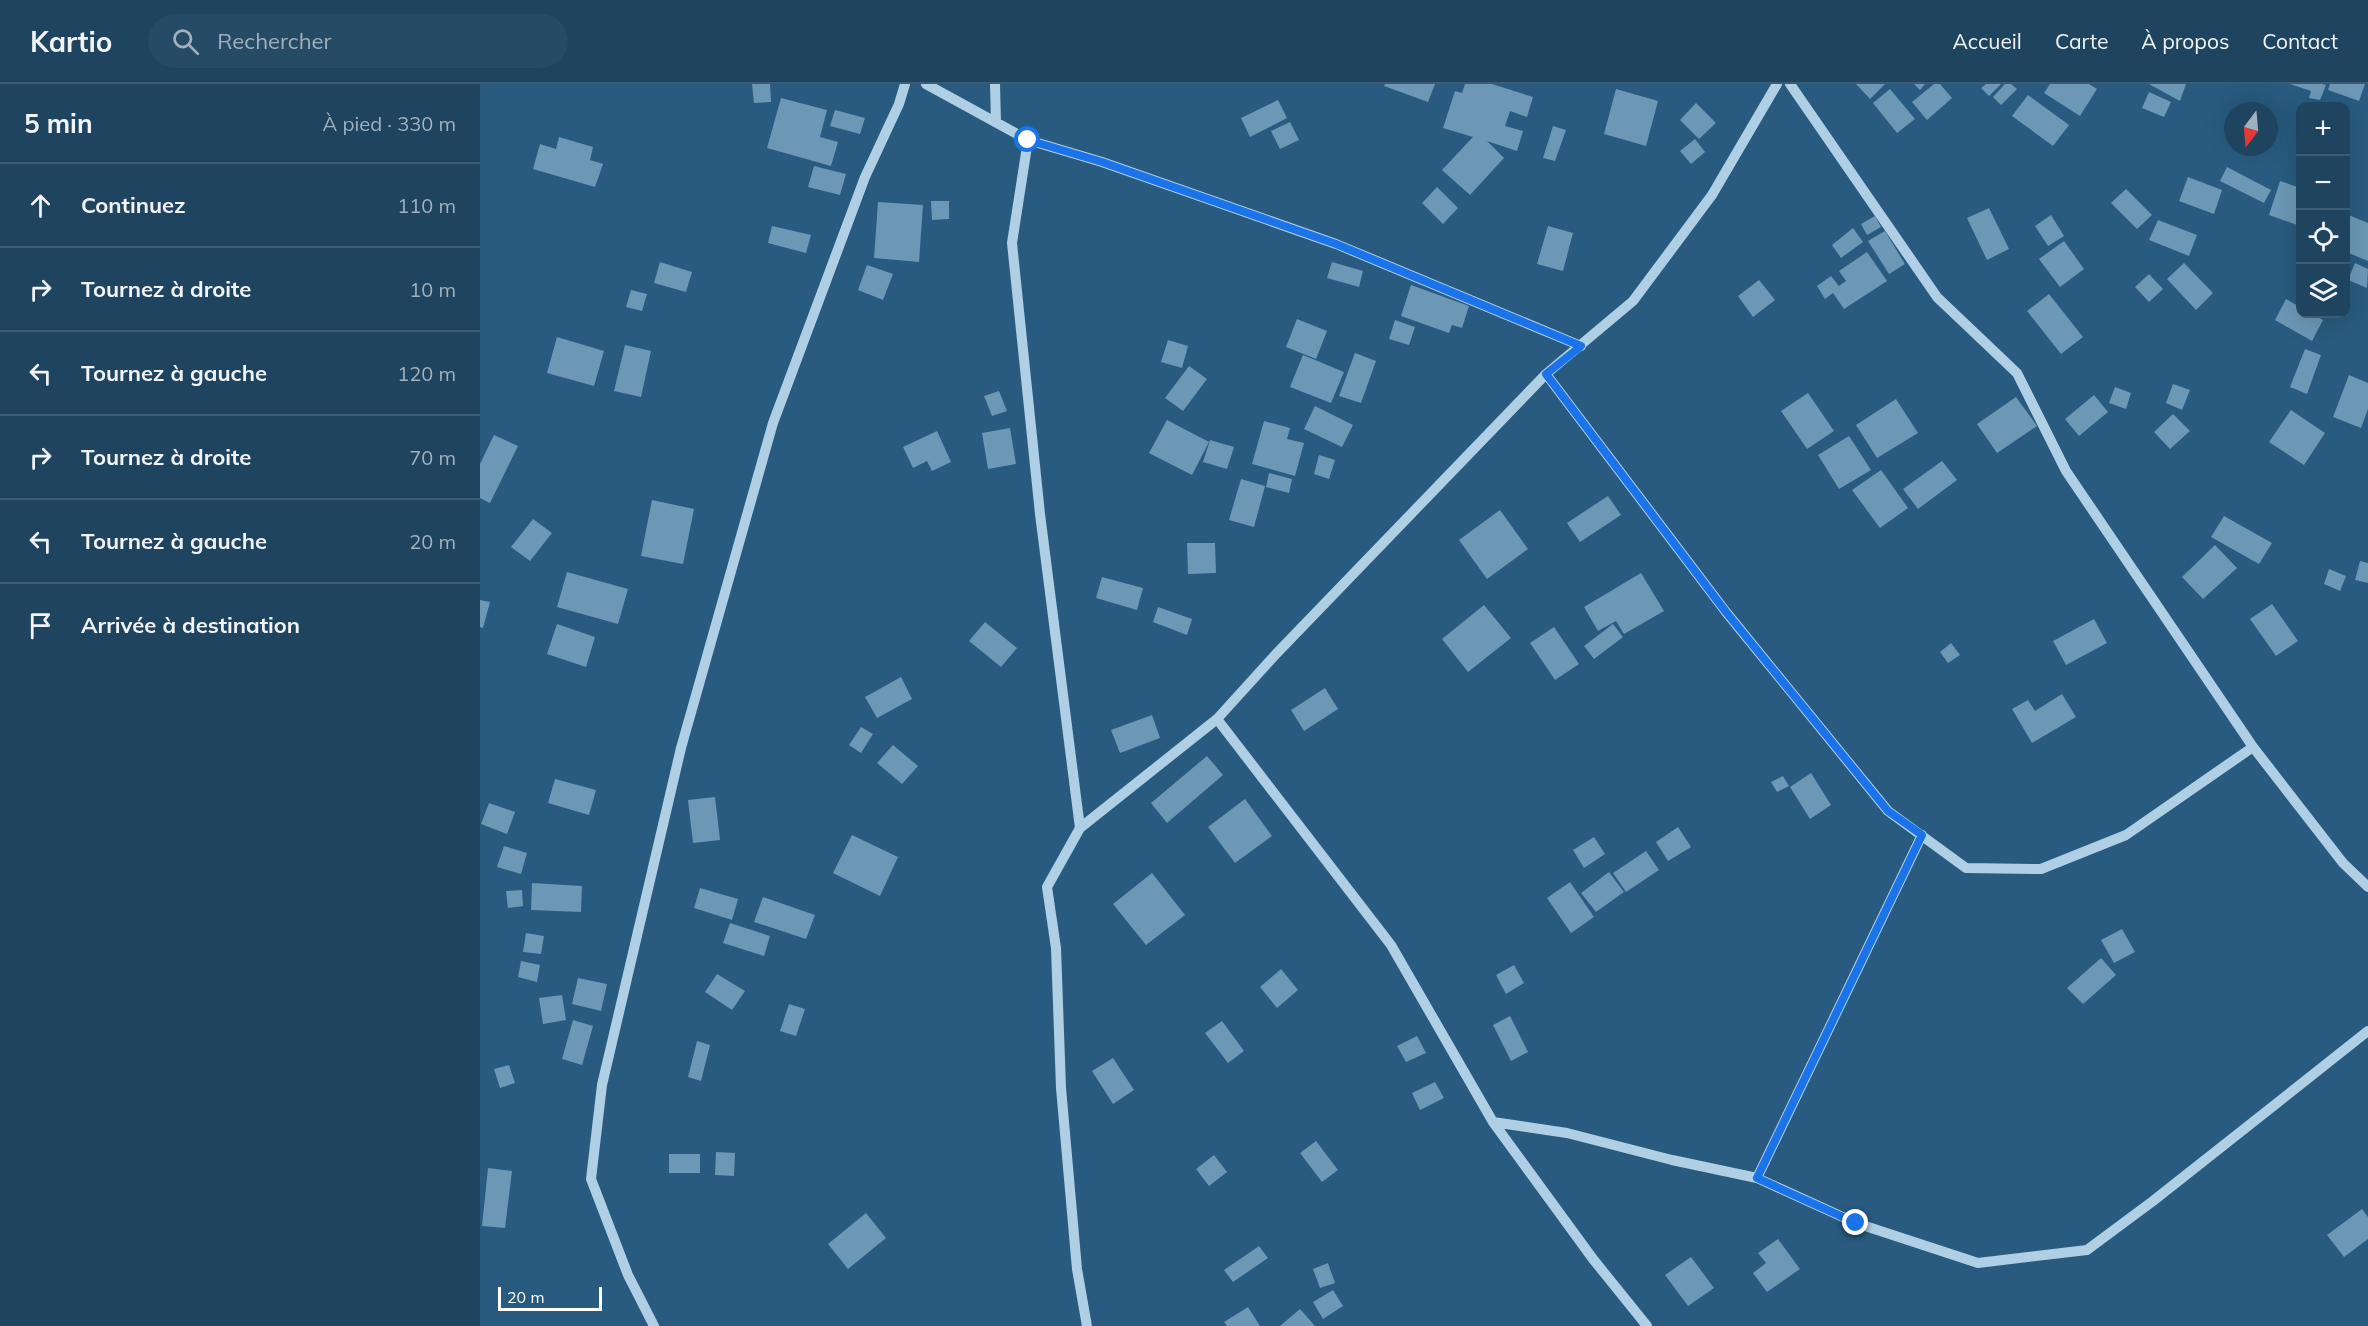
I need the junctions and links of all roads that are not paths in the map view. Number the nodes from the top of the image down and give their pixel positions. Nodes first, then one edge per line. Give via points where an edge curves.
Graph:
1 (905, 84) edge
2 (926, 84) edge
3 (995, 84) edge
4 (1777, 84) edge
5 (1790, 84) edge
6 (996, 122) junction
7 (1028, 140) junction
8 (1581, 346) junction
9 (1546, 374) junction
10 (1216, 719) junction
11 (2253, 747) junction
12 (1080, 828) junction
13 (1922, 835) junction
14 (2368, 887) edge
15 (2368, 1031) edge
16 (1493, 1122) junction
17 (1757, 1178) junction
18 (654, 1326) edge
19 (1086, 1326) edge
20 (1647, 1326) edge

1 - 18 street via 865,177 773,423 681,748 602,1085 591,1179 628,1275
2 - 6 street
3 - 6 street
4 - 8 street via 1712,195 1633,301
5 - 11 street via 1937,297 2017,373 2066,471
6 - 7 street
7 - 8 street via 1336,244
7 - 12 street via 1012,243 1040,514
8 - 9 street
9 - 10 street
9 - 13 street via 1726,612 1873,793 1888,811
10 - 12 street
10 - 16 street via 1391,945
11 - 13 street via 2126,835 2041,869 1966,868
11 - 14 street via 2343,863
12 - 19 street via 1047,887 1056,948 1061,1088 1077,1269
13 - 17 street
15 - 17 street via 2086,1250 1978,1263 1856,1223
16 - 17 street via 1568,1133
16 - 20 street

